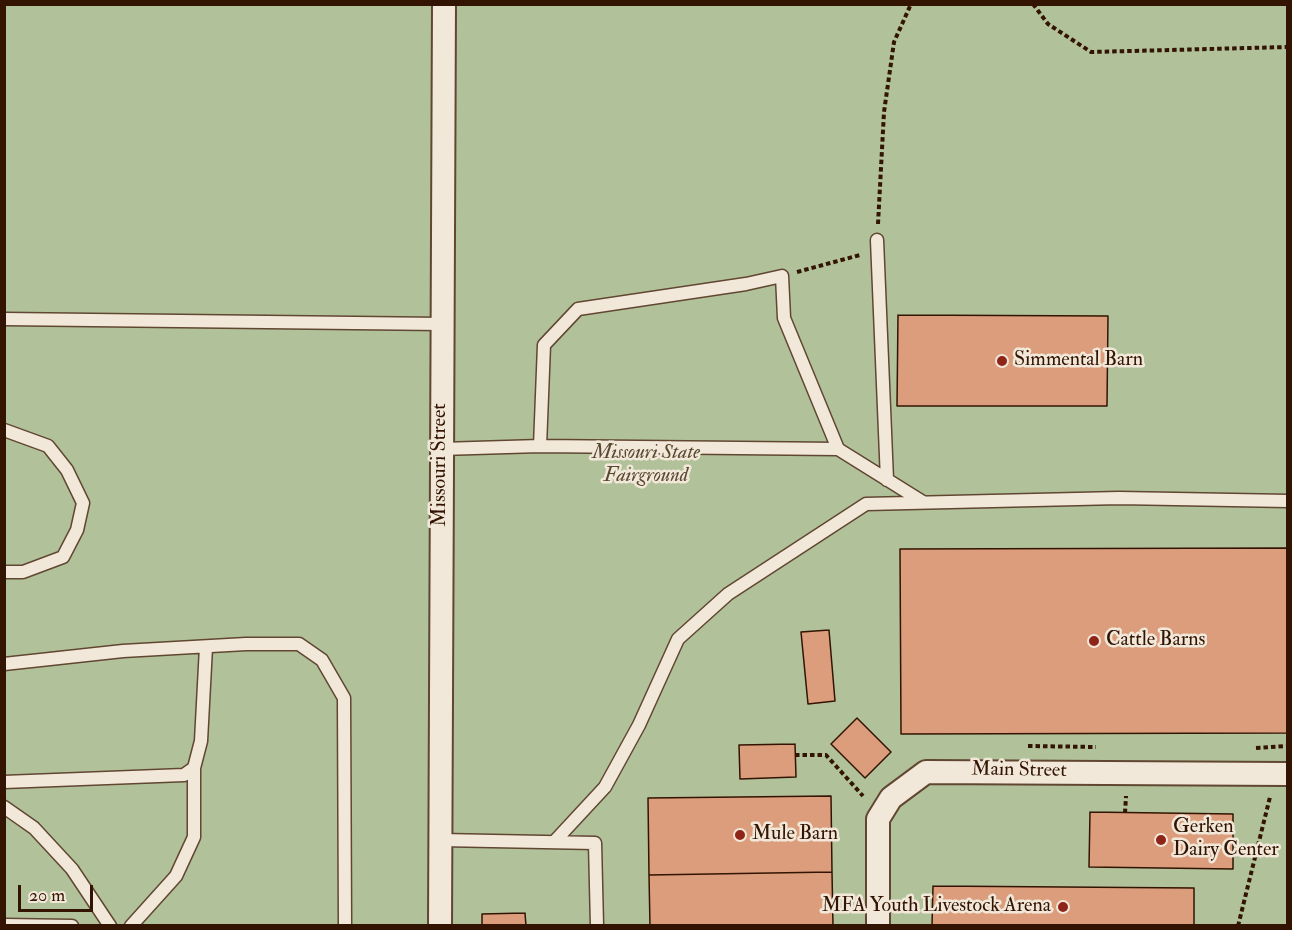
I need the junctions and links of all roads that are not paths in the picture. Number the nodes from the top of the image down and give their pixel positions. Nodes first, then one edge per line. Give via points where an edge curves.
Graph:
1 (444, 4) edge
2 (878, 240) road end
3 (4, 319) edge
4 (442, 324) junction
5 (4, 430) edge
6 (540, 446) junction
7 (441, 449) junction
8 (838, 449) junction
9 (887, 480) junction
10 (1287, 501) edge
11 (923, 502) junction
12 (4, 572) edge
13 (206, 647) junction
14 (4, 664) edge
15 (194, 768) junction
16 (1285, 774) edge
17 (4, 782) edge
18 (4, 807) edge
19 (441, 840) junction
20 (554, 842) junction
21 (4, 925) edge
22 (72, 926) edge
23 (110, 926) edge
24 (131, 926) edge
25 (345, 926) edge
26 (440, 926) edge
27 (597, 926) edge
28 (878, 926) edge

1 - 4 street, Missouri Street
2 - 9 lane
3 - 4 lane
4 - 7 street, Missouri Street
5 - 12 lane via 48,446 67,470 83,503 77,530 63,557 23,572
6 - 7 lane
6 - 8 lane
6 - 8 lane via 544,345 578,309 782,276 784,318
7 - 19 street, Missouri Street
8 - 9 lane
9 - 11 lane
10 - 11 lane via 1119,498
11 - 20 lane via 866,504 728,594 678,639 639,725 605,787
13 - 14 lane
13 - 15 lane via 201,741
13 - 25 lane via 299,644 322,660 344,698
15 - 17 lane via 184,775
15 - 24 lane via 194,837 176,876
16 - 28 street, Main Street via 926,772 891,798 878,819
18 - 23 lane via 34,828 72,869
19 - 20 lane
19 - 26 street, Missouri Street
20 - 27 lane via 595,843
21 - 22 lane

